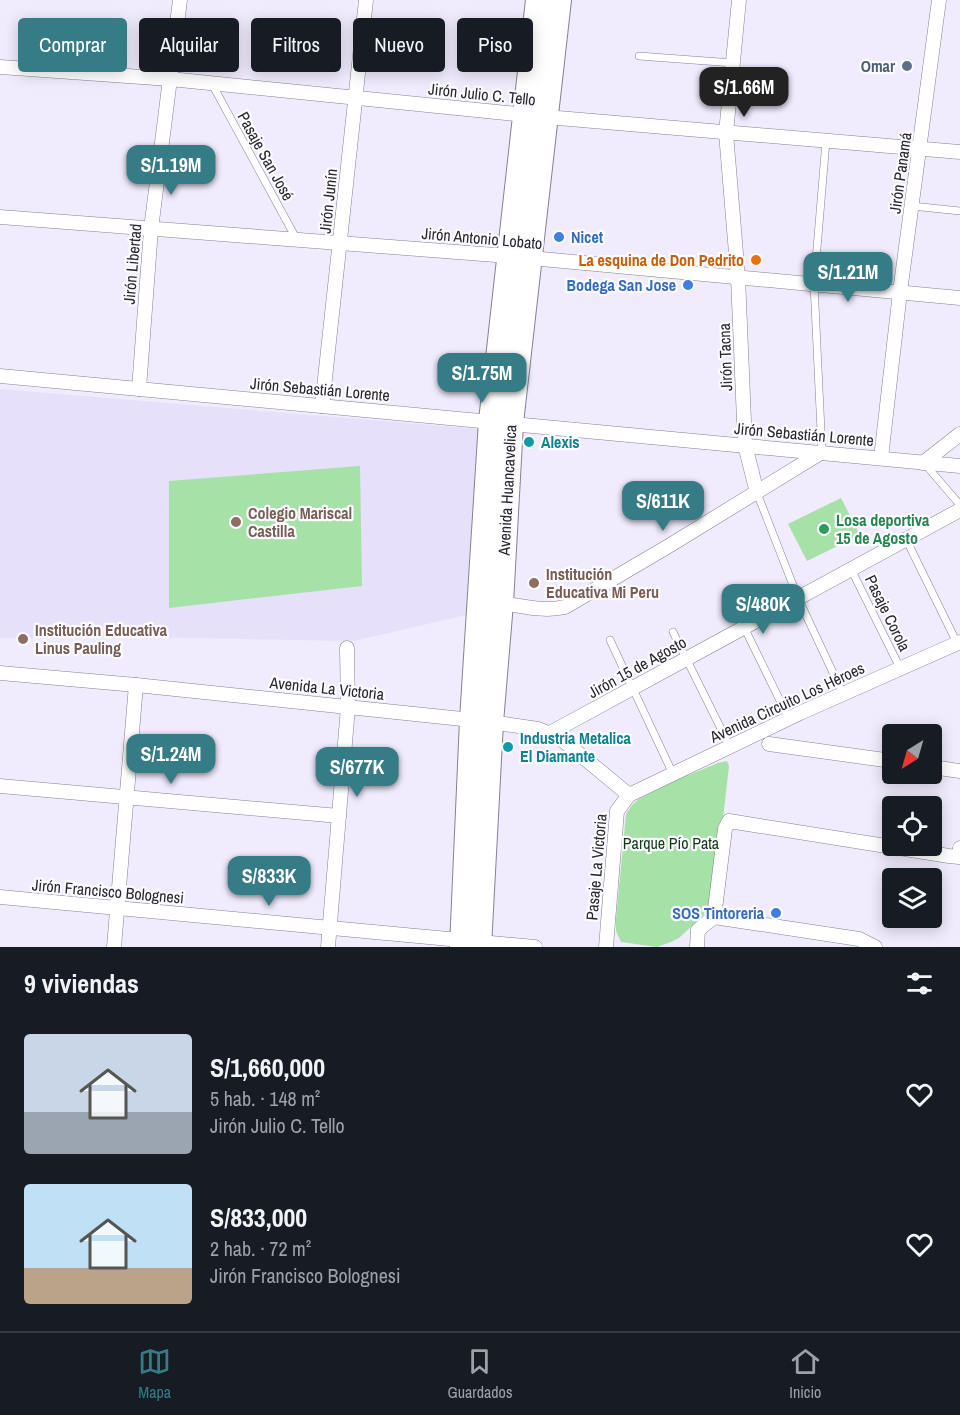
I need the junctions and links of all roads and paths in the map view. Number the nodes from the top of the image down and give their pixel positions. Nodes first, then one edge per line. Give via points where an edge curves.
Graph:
1 (180, 0) edge
2 (366, 0) edge
3 (538, 0) edge
4 (559, 0) edge
5 (739, 0) edge
6 (939, 0) edge
7 (639, 56) dead end
8 (733, 63) junction
9 (0, 67) edge
10 (170, 79) junction
11 (212, 84) junction
12 (356, 98) junction
13 (536, 116) junction
14 (726, 132) junction
15 (826, 141) junction
16 (920, 148) junction
17 (960, 152) edge
18 (912, 206) junction
19 (960, 211) edge
20 (0, 217) edge
21 (151, 228) junction
22 (297, 240) junction
23 (340, 243) junction
24 (520, 257) junction
25 (738, 277) junction
26 (814, 284) junction
27 (900, 292) junction
28 (960, 298) edge
29 (0, 376) edge
30 (139, 389) junction
31 (322, 406) junction
32 (501, 422) junction
33 (960, 434) edge
34 (745, 445) junction
35 (822, 452) junction
36 (881, 458) junction
37 (924, 462) junction
38 (960, 466) edge
39 (757, 493) junction
40 (960, 505) edge
41 (960, 510) edge
42 (906, 539) junction
43 (851, 569) junction
44 (798, 598) junction
45 (501, 603) junction
46 (744, 627) junction
47 (673, 632) dead end
48 (610, 640) dead end
49 (958, 642) edge
50 (347, 648) dead end
51 (686, 659) junction
52 (900, 668) junction
53 (0, 673) edge
54 (136, 685) junction
55 (633, 688) junction
56 (843, 694) junction
57 (348, 707) junction
58 (789, 719) junction
59 (481, 721) junction
60 (550, 733) junction
61 (770, 744) dead end
62 (730, 747) junction
63 (882, 760) edge
64 (942, 768) edge
65 (960, 771) edge
66 (673, 774) junction
67 (0, 786) edge
68 (629, 795) junction
69 (126, 797) junction
70 (339, 816) junction
71 (959, 852) edge
72 (0, 897) edge
73 (117, 908) junction
74 (714, 917) junction
75 (330, 928) junction
76 (471, 944) edge
77 (114, 947) edge
78 (328, 947) edge
79 (535, 947) edge
80 (606, 947) edge
81 (697, 947) edge
82 (875, 947) edge

1 - 10 street, Jirón Libertad
2 - 12 street, Jirón Junín
3 - 13 highway, Avenida Huancavelica
4 - 13 highway, Avenida Huancavelica
5 - 8 street, Jirón Tacna
6 - 16 street, Jirón Panamá
7 - 8 lane
8 - 14 street, Jirón Tacna
9 - 10 street, Jirón Julio C. Tello
10 - 11 street, Jirón Julio C. Tello
10 - 21 street, Jirón Libertad
11 - 12 street, Jirón Julio C. Tello
11 - 22 lane, Pasaje San José
12 - 13 street, Jirón Julio C. Tello
12 - 23 street, Jirón Junín
13 - 14 street, Jirón Julio C. Tello
13 - 24 highway, Avenida Huancavelica
14 - 15 street, Jirón Julio C. Tello
14 - 25 street, Jirón Tacna
15 - 16 street, Jirón Julio C. Tello
15 - 26 lane
16 - 17 street, Jirón Julio C. Tello
16 - 18 street, Jirón Panamá
18 - 19 lane
18 - 27 street, Jirón Panamá
20 - 21 street, Jirón Antonio Lobato
21 - 22 street, Jirón Antonio Lobato
21 - 30 street, Jirón Libertad
22 - 23 street, Jirón Antonio Lobato
23 - 24 street, Jirón Antonio Lobato
23 - 31 street, Jirón Junín
24 - 25 street, Jirón Antonio Lobato
24 - 32 highway, Avenida Huancavelica
25 - 26 street, Jirón Antonio Lobato
25 - 34 street, Jirón Tacna
26 - 27 street, Jirón Antonio Lobato
26 - 35 lane
27 - 28 street, Jirón Antonio Lobato
27 - 36 street, Jirón Panamá
29 - 30 street, Jirón Sebastián Lorente
30 - 31 street, Jirón Sebastián Lorente
31 - 32 street, Jirón Sebastián Lorente
32 - 34 street, Jirón Sebastián Lorente
32 - 45 highway, Avenida Huancavelica
32 - 59 highway, Avenida Huancavelica
33 - 37 street
34 - 35 street, Jirón Sebastián Lorente
34 - 39 street, Jirón Tacna
35 - 36 street, Jirón Sebastián Lorente
35 - 39 street
36 - 37 street, Jirón Sebastián Lorente
37 - 38 street, Jirón Sebastián Lorente
37 - 40 lane
39 - 44 lane, Jirón Tacna
39 - 45 street via 565,607 542,609
41 - 42 street, Jirón 15 de Agosto
42 - 43 street, Jirón 15 de Agosto
42 - 49 lane
43 - 44 street, Jirón 15 de Agosto
43 - 52 lane, Pasaje Corola
44 - 46 street, Jirón 15 de Agosto
44 - 56 lane, Jirón Tacna
45 - 59 highway, Avenida Huancavelica
46 - 51 street, Jirón 15 de Agosto
46 - 58 lane
47 - 51 lane
48 - 55 lane
49 - 52 street, Avenida Circuito Los Héroes
50 - 57 street
51 - 55 street, Jirón 15 de Agosto
51 - 62 lane
52 - 56 street, Avenida Circuito Los Héroes
53 - 54 street, Avenida La Victoria
54 - 57 street, Avenida La Victoria
54 - 69 street
55 - 60 street, Jirón 15 de Agosto
55 - 66 lane
56 - 58 street, Avenida Circuito Los Héroes
57 - 59 street, Avenida La Victoria
57 - 70 street
58 - 62 street, Avenida Circuito Los Héroes
59 - 60 street, Avenida La Victoria
59 - 76 highway, Avenida Huancavelica
60 - 68 street, Avenida La Victoria
61 - 63 street
62 - 66 street, Avenida Circuito Los Héroes
64 - 65 street
66 - 68 street, Avenida Circuito Los Héroes
67 - 69 street
68 - 80 street, Pasaje La Victoria via 619,806 616,819
69 - 70 street
69 - 73 street
70 - 75 street
71 - 74 street via 729,821
72 - 73 street, Jirón Francisco Bolognesi
73 - 75 street, Jirón Francisco Bolognesi
73 - 77 street
74 - 81 street via 698,930
74 - 82 street via 859,939
75 - 76 street, Jirón Francisco Bolognesi
75 - 78 street
76 - 79 street, Jirón Francisco Bolognesi

